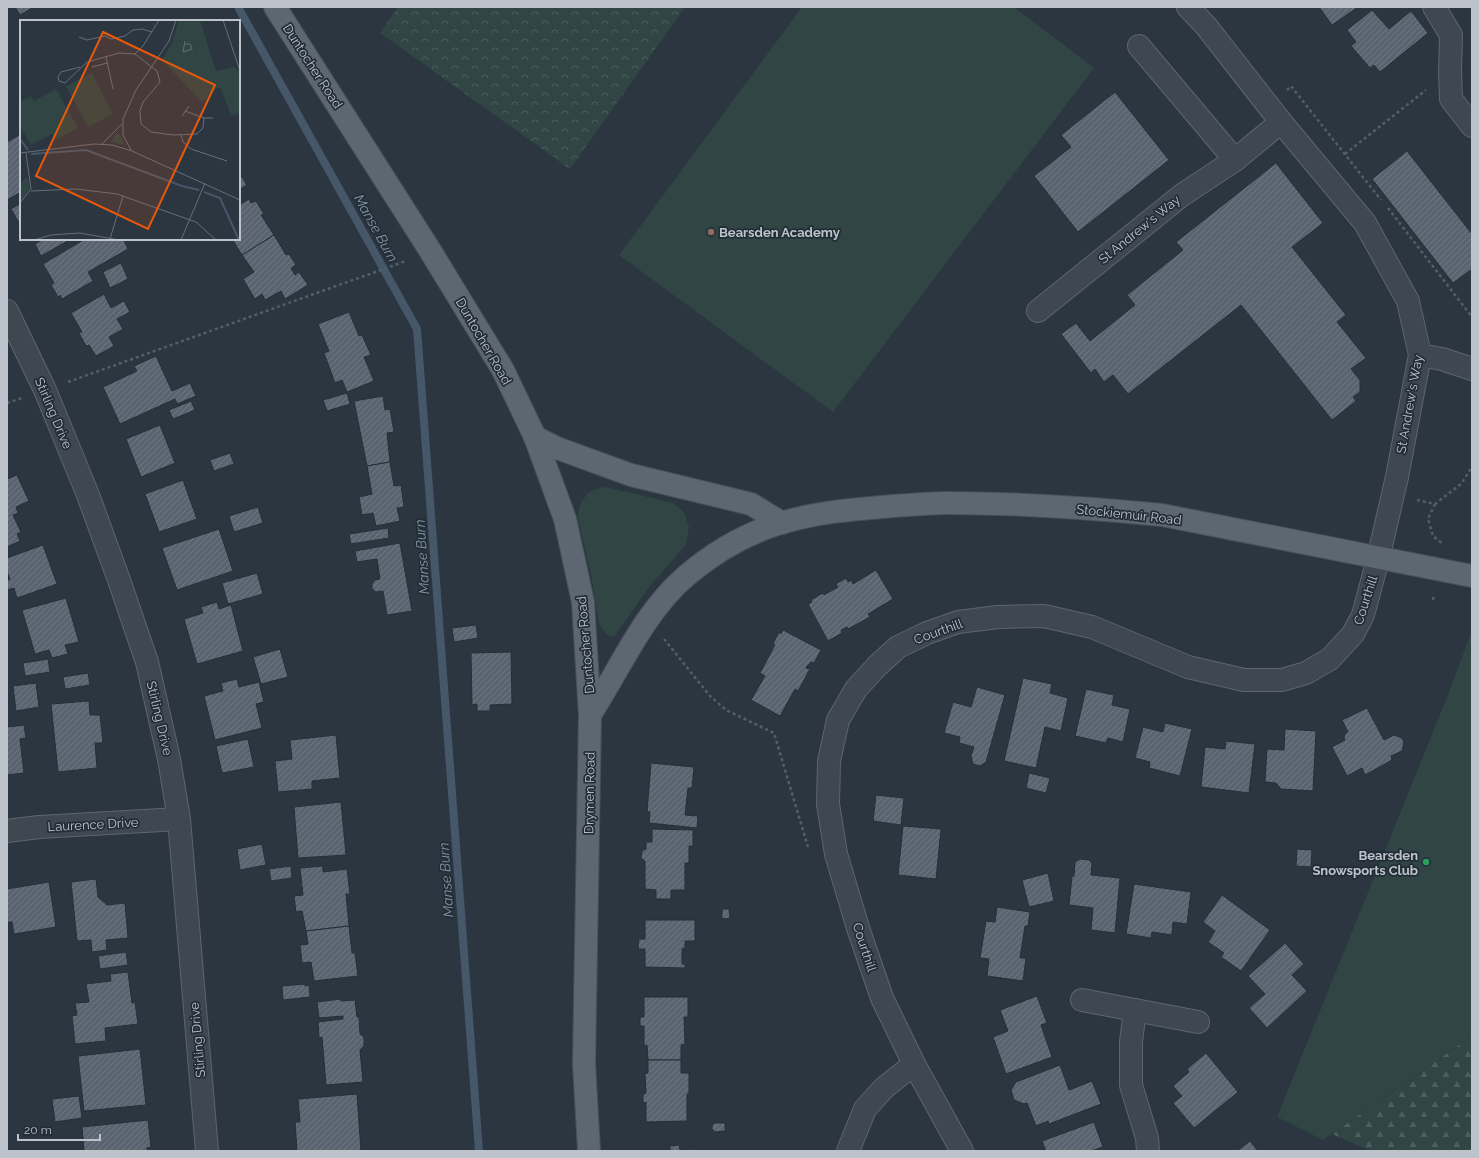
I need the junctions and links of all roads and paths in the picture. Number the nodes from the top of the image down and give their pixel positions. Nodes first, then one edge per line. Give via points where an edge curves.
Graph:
1 (275, 7) edge
2 (1188, 7) edge
3 (1434, 7) edge
4 (1139, 46) dead end
5 (1291, 86) dead end
6 (1386, 121) dead end
7 (1281, 122) junction
8 (1472, 126) edge
9 (1346, 154) junction
10 (1235, 160) junction
11 (402, 262) dead end
12 (7, 311) edge
13 (1038, 311) dead end
14 (1472, 317) edge
15 (1420, 356) junction
16 (1472, 369) edge
17 (45, 390) junction
18 (535, 437) junction
19 (1472, 467) edge
20 (1412, 499) dead end
21 (1435, 504) junction
22 (782, 523) junction
23 (1442, 547) dead end
24 (1378, 559) junction
25 (1472, 576) edge
26 (1434, 594) dead end
27 (1433, 600) dead end
28 (648, 620) junction
29 (590, 715) junction
30 (179, 819) junction
31 (7, 831) edge
32 (836, 854) junction
33 (1082, 1000) dead end
34 (1135, 1010) junction
35 (1198, 1022) dead end
36 (914, 1064) junction
37 (207, 1151) edge
38 (589, 1151) edge
39 (848, 1151) edge
40 (962, 1151) edge
41 (1148, 1151) edge

1 - 18 main road, Duntocher Road via 503,370
2 - 7 street, St Andrew's Way via 1206,26
3 - 8 street via 1451,35 1451,99
4 - 10 street
5 - 9 path
6 - 9 path
7 - 10 street, St Andrew's Way
7 - 15 street, St Andrew's Way via 1365,223 1408,301
9 - 14 path
10 - 13 street, St Andrew's Way via 1182,195
11 - 17 path
12 - 17 street, Stirling Drive
15 - 16 street via 1442,359
15 - 24 street, St Andrew's Way
17 - 30 street, Stirling Drive via 88,494 147,662 169,759
18 - 22 main road via 557,448 631,475 751,504
18 - 29 main road, Duntocher Road via 565,519 583,602
19 - 21 path via 1461,484
20 - 21 path
21 - 23 path via 1428,519 1433,536 1443,543
22 - 24 main road, Stockiemuir Road via 828,512 944,503 1060,507 1162,515
22 - 28 main road via 755,532 717,553 686,576
24 - 25 main road, Stockiemuir Road
24 - 32 street, Courthill via 1363,615 1353,634 1330,659 1306,673 1282,680 1244,680 1188,667 1092,627 1044,616 998,616 958,622 898,647 856,689 838,720 829,761 828,804
26 - 27 path
28 - 29 main road
28 - 32 path via 710,696 726,710 774,733 811,860
29 - 38 main road, Drymen Road via 584,1063
30 - 31 street, Laurence Drive
30 - 37 street, Stirling Drive
32 - 36 street, Courthill via 882,998
33 - 34 street
34 - 35 street
34 - 41 street via 1131,1042 1131,1085 1147,1138
36 - 39 street via 884,1088 865,1109
36 - 40 street, Courthill

